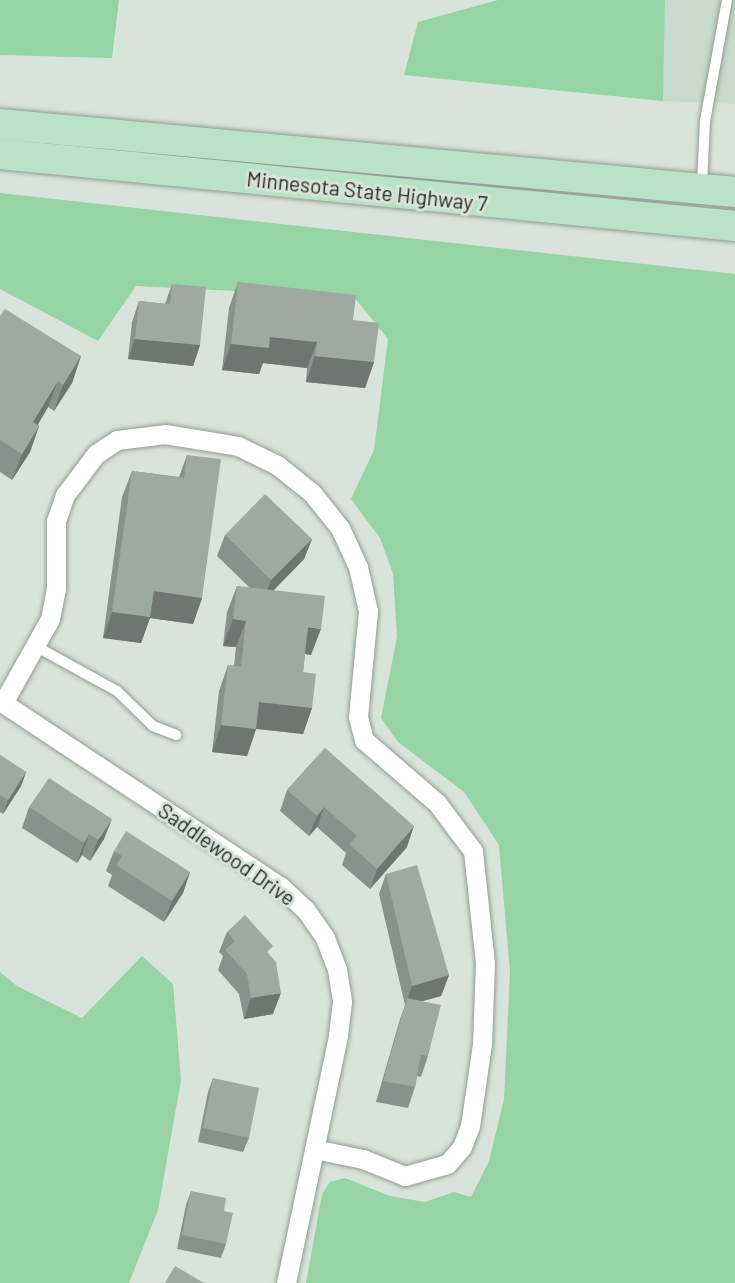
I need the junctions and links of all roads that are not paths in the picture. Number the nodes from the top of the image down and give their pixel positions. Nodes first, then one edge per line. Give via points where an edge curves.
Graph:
1 (727, 0) edge
2 (0, 124) edge
3 (0, 154) edge
4 (702, 189) junction
5 (735, 192) edge
6 (735, 226) edge
7 (37, 647) junction
8 (1, 702) edge
9 (176, 735) dead end
10 (314, 1149) junction
11 (286, 1283) edge

1 - 4 lane via 705,121
2 - 4 main road, Minnesota State Highway 7
3 - 6 main road, Minnesota State Highway 7
4 - 5 main road, Minnesota State Highway 7
7 - 8 street
7 - 9 lane via 117,691 153,726
7 - 10 street via 56,589 54,540 65,495 96,454 117,440 165,434 238,446 278,465 313,493 340,528 358,567 368,611 358,717 364,740 437,803 473,852 485,963 482,1044 470,1126 462,1147 447,1164 405,1176 363,1159
8 - 10 street, Saddlewood Drive via 280,886 312,919 337,970 342,1002
10 - 11 street, Saddlewood Drive

